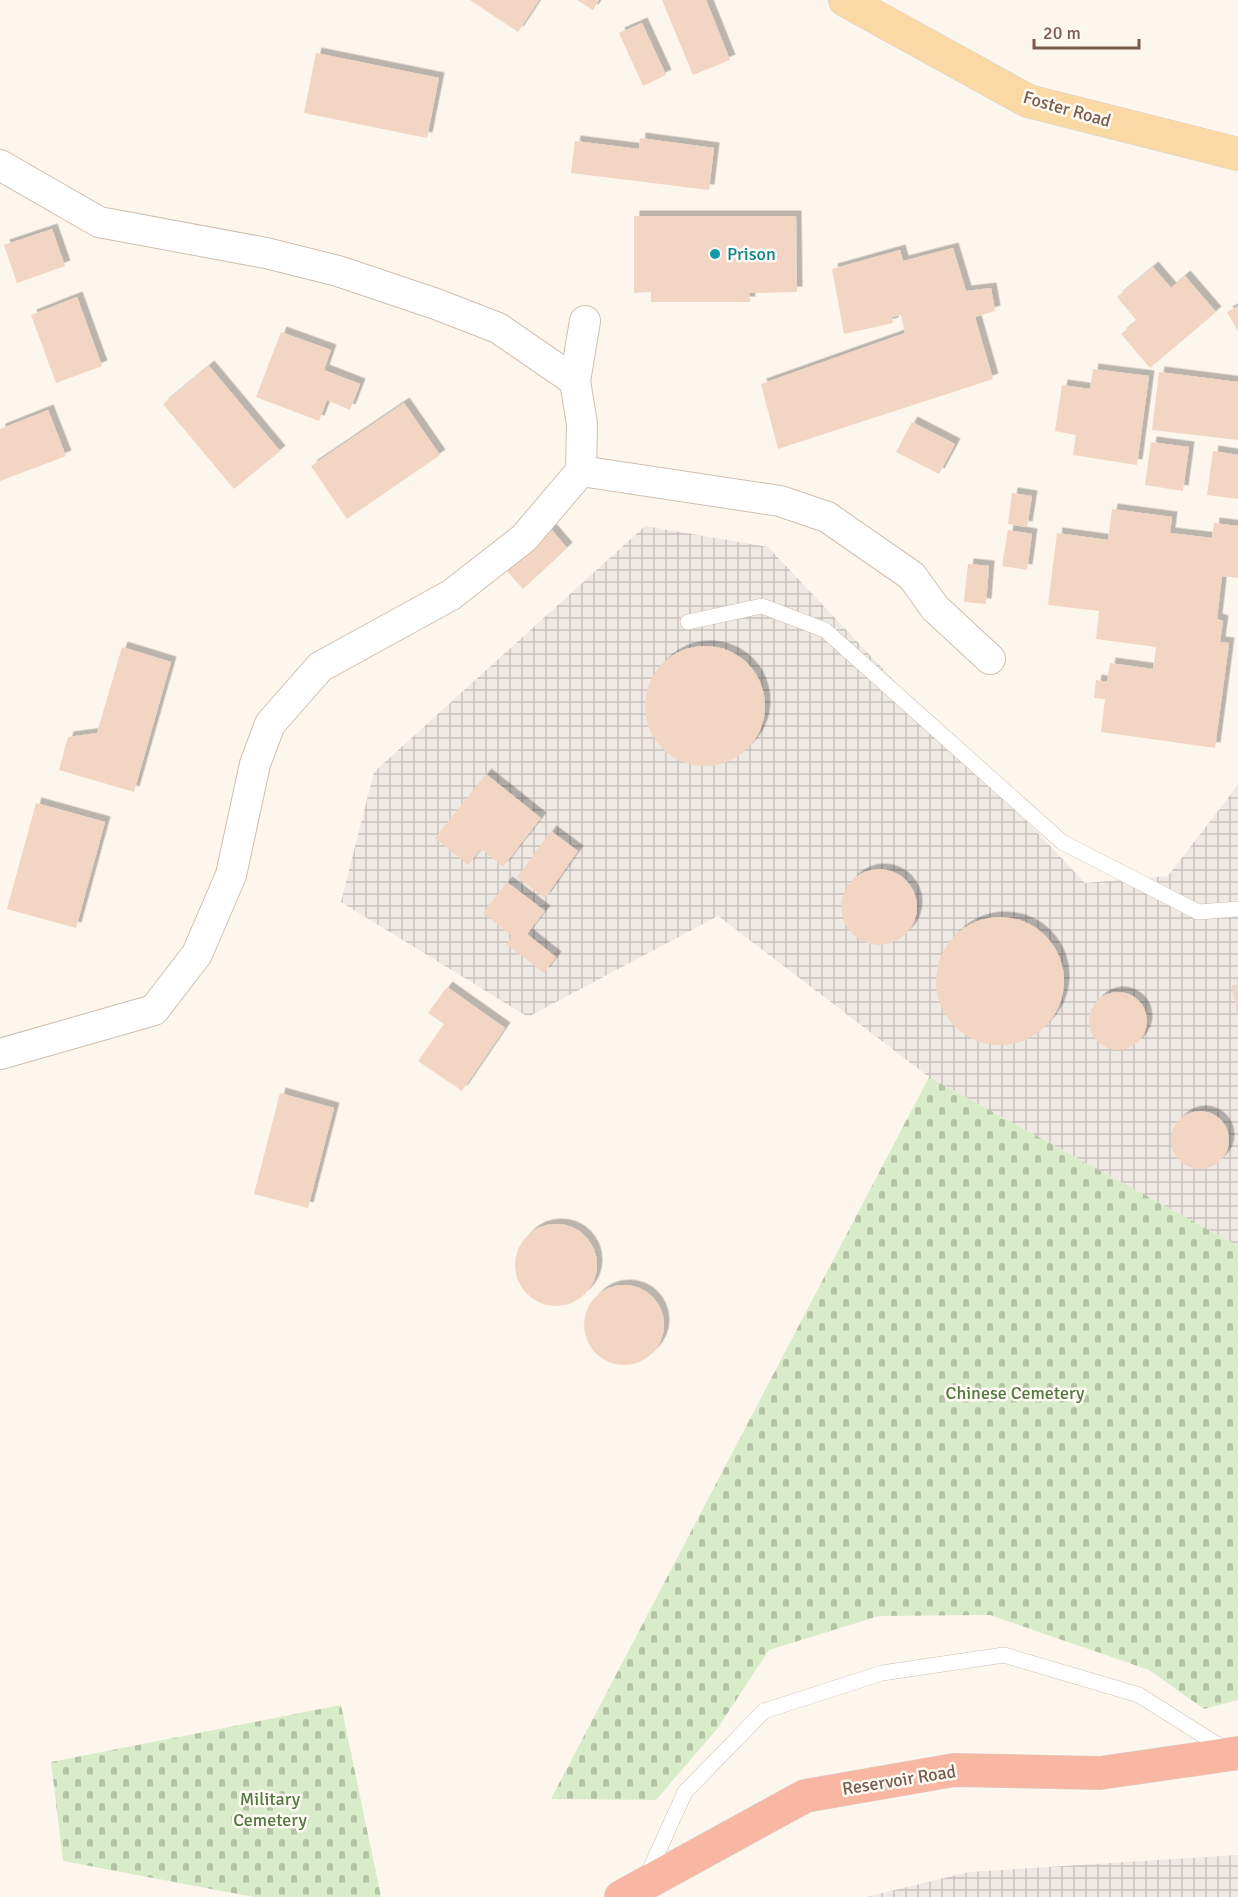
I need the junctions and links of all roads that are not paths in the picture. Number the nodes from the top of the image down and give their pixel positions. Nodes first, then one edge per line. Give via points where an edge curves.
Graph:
1 (845, 0) edge
2 (1238, 154) edge
3 (0, 165) edge
4 (585, 321) dead end
5 (575, 381) junction
6 (581, 471) junction
7 (688, 622) dead end
8 (990, 659) dead end
9 (1238, 909) edge
10 (0, 1054) edge
11 (1236, 1754) edge
12 (631, 1892) edge

1 - 2 main road, Foster Road via 1028,101
3 - 5 street via 99,222 266,253 338,271 436,304 498,328
4 - 5 street
5 - 6 street via 582,424
6 - 8 street via 780,501 827,517 912,576 935,608
6 - 10 street via 524,538 451,595 320,667 270,724 255,764 231,875 197,954 154,1010
7 - 9 lane via 762,606 825,630 1062,842 1198,912
11 - 12 highway, Reservoir Road via 1100,1773 954,1770 805,1796
11 - 12 lane via 1139,1695 1004,1655 882,1673 764,1712 685,1792

